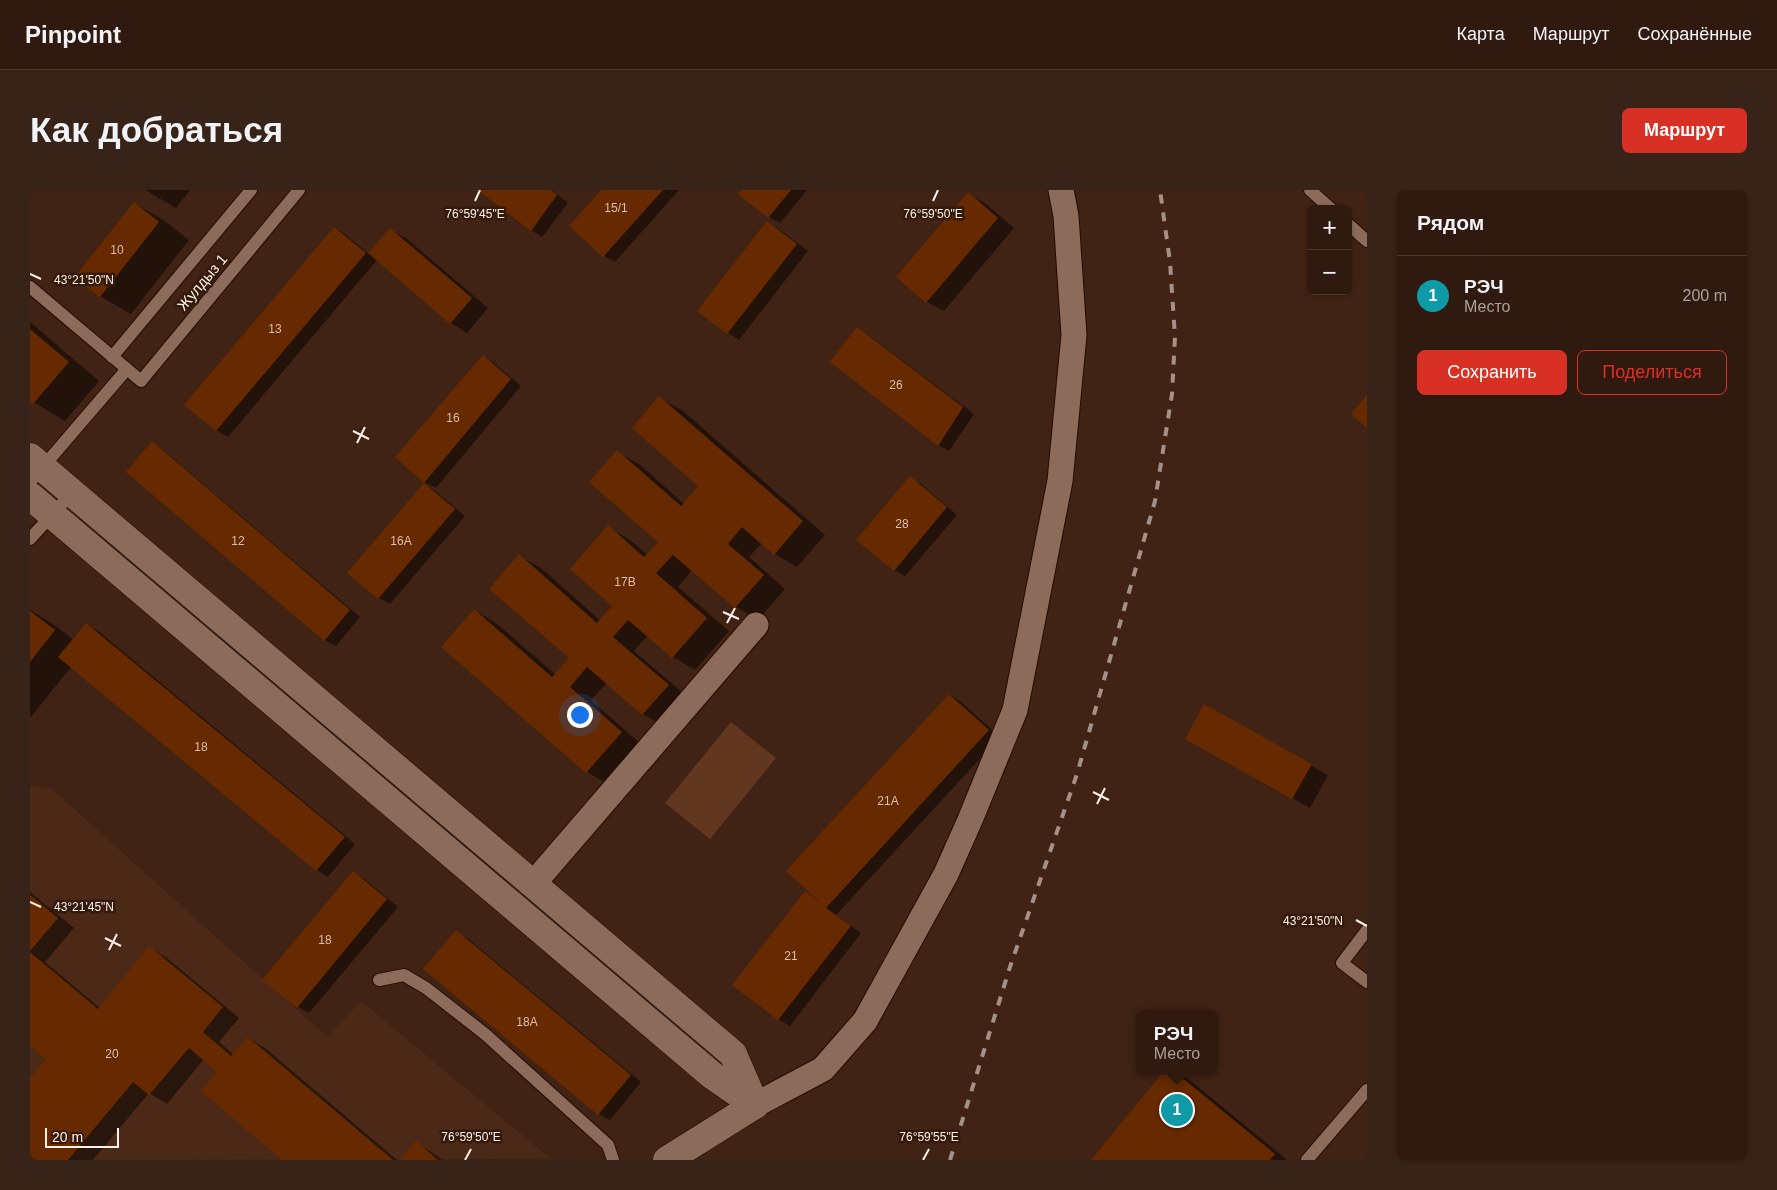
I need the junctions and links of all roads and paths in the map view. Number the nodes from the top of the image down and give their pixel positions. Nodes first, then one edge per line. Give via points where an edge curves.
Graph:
1 (251, 190) edge
2 (299, 190) edge
3 (1061, 190) edge
4 (1310, 190) edge
5 (1327, 205) edge
6 (1352, 228) edge
7 (1367, 241) edge
8 (30, 287) edge
9 (112, 357) junction
10 (126, 369) junction
11 (34, 469) edge
12 (72, 493) junction
13 (30, 496) edge
14 (52, 514) junction
15 (30, 539) edge
16 (756, 625) dead end
17 (533, 884) junction
18 (1367, 930) edge
19 (379, 980) dead end
20 (1367, 982) edge
21 (1367, 1090) edge
22 (755, 1105) junction
23 (613, 1160) edge
24 (667, 1160) edge
25 (1307, 1160) edge

1 - 9 lane, Жулдыз 1
2 - 10 lane, Жулдыз 1 via 141,381
3 - 22 street via 1066,216 1074,335 1060,481 1016,710 946,874 865,1021 823,1069
4 - 5 lane
6 - 7 lane
8 - 9 lane
9 - 10 lane, Жулдыз 1
10 - 11 lane
11 - 12 street
12 - 14 lane
12 - 17 street
13 - 14 street
14 - 15 lane
14 - 22 street via 713,1076
16 - 17 street
17 - 22 street via 733,1054
18 - 20 lane via 1342,963
19 - 23 lane via 404,975 426,988 485,1034 578,1117 608,1145
21 - 25 lane
22 - 24 street

